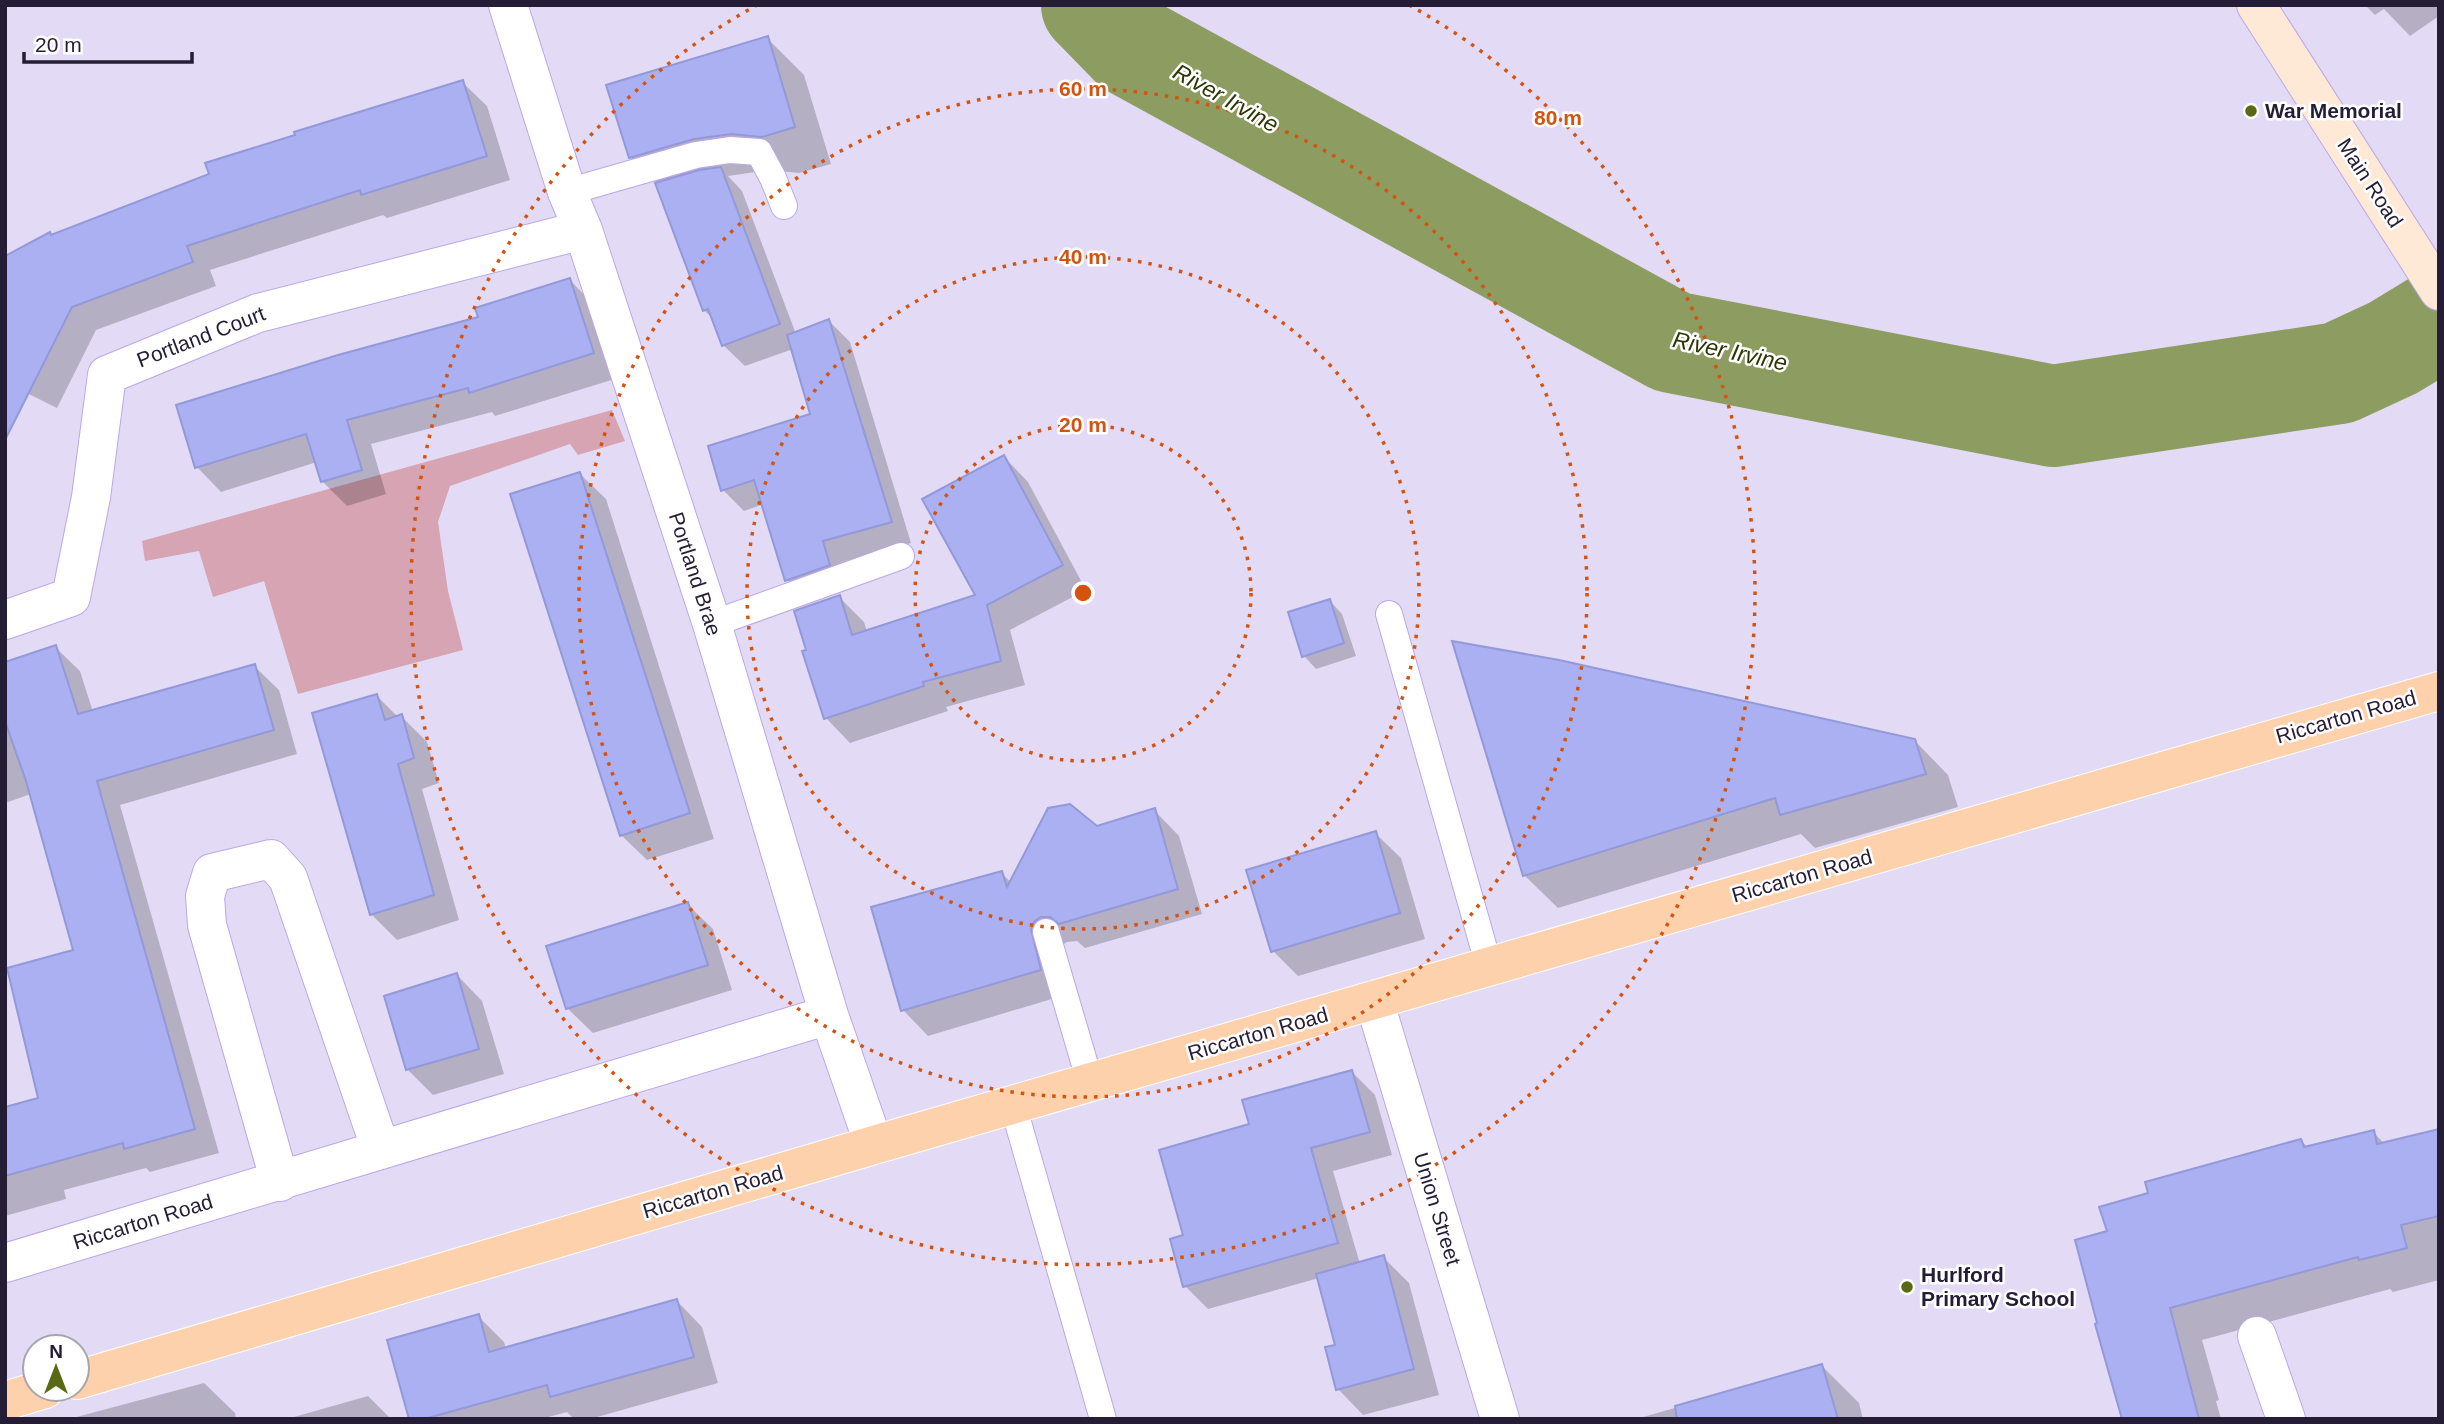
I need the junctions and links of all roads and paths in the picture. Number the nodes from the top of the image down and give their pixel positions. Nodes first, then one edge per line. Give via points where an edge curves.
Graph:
1 (508, 5) edge
2 (2256, 5) edge
3 (567, 192) junction
4 (784, 206) dead end
5 (583, 230) junction
6 (2439, 291) edge
7 (901, 556) dead end
8 (1389, 614) dead end
9 (5, 620) edge
10 (712, 624) junction
11 (2439, 691) edge
12 (1046, 932) dead end
13 (1489, 967) junction
14 (1374, 1000) junction
15 (829, 1015) junction
16 (1090, 1082) junction
17 (1013, 1105) junction
18 (874, 1145) junction
19 (381, 1150) junction
20 (280, 1182) junction
21 (5, 1263) edge
22 (2257, 1336) dead end
23 (91, 1376) edge
24 (1103, 1419) edge
25 (1500, 1419) edge
26 (2286, 1419) edge

1 - 3 street, Portland Brae
2 - 6 main road, Main Road
3 - 4 lane via 696,155 730,150 759,152
3 - 5 street, Portland Brae
5 - 9 street, Portland Court via 258,313 107,375 91,497 71,597
5 - 10 street, Portland Brae
7 - 10 lane
8 - 13 lane
10 - 15 street, Portland Brae
11 - 13 main road, Riccarton Road
12 - 16 lane
13 - 14 main road, Riccarton Road
14 - 16 main road, Riccarton Road
14 - 25 street, Union Street
15 - 18 street, Portland Brae
15 - 19 street, Riccarton Road
16 - 17 main road, Riccarton Road
17 - 18 main road, Riccarton Road
17 - 24 lane
18 - 23 main road, Riccarton Road
19 - 20 street, Riccarton Road
19 - 20 street via 288,878 271,859 212,873 205,896 207,925
20 - 21 street, Riccarton Road
22 - 26 street

